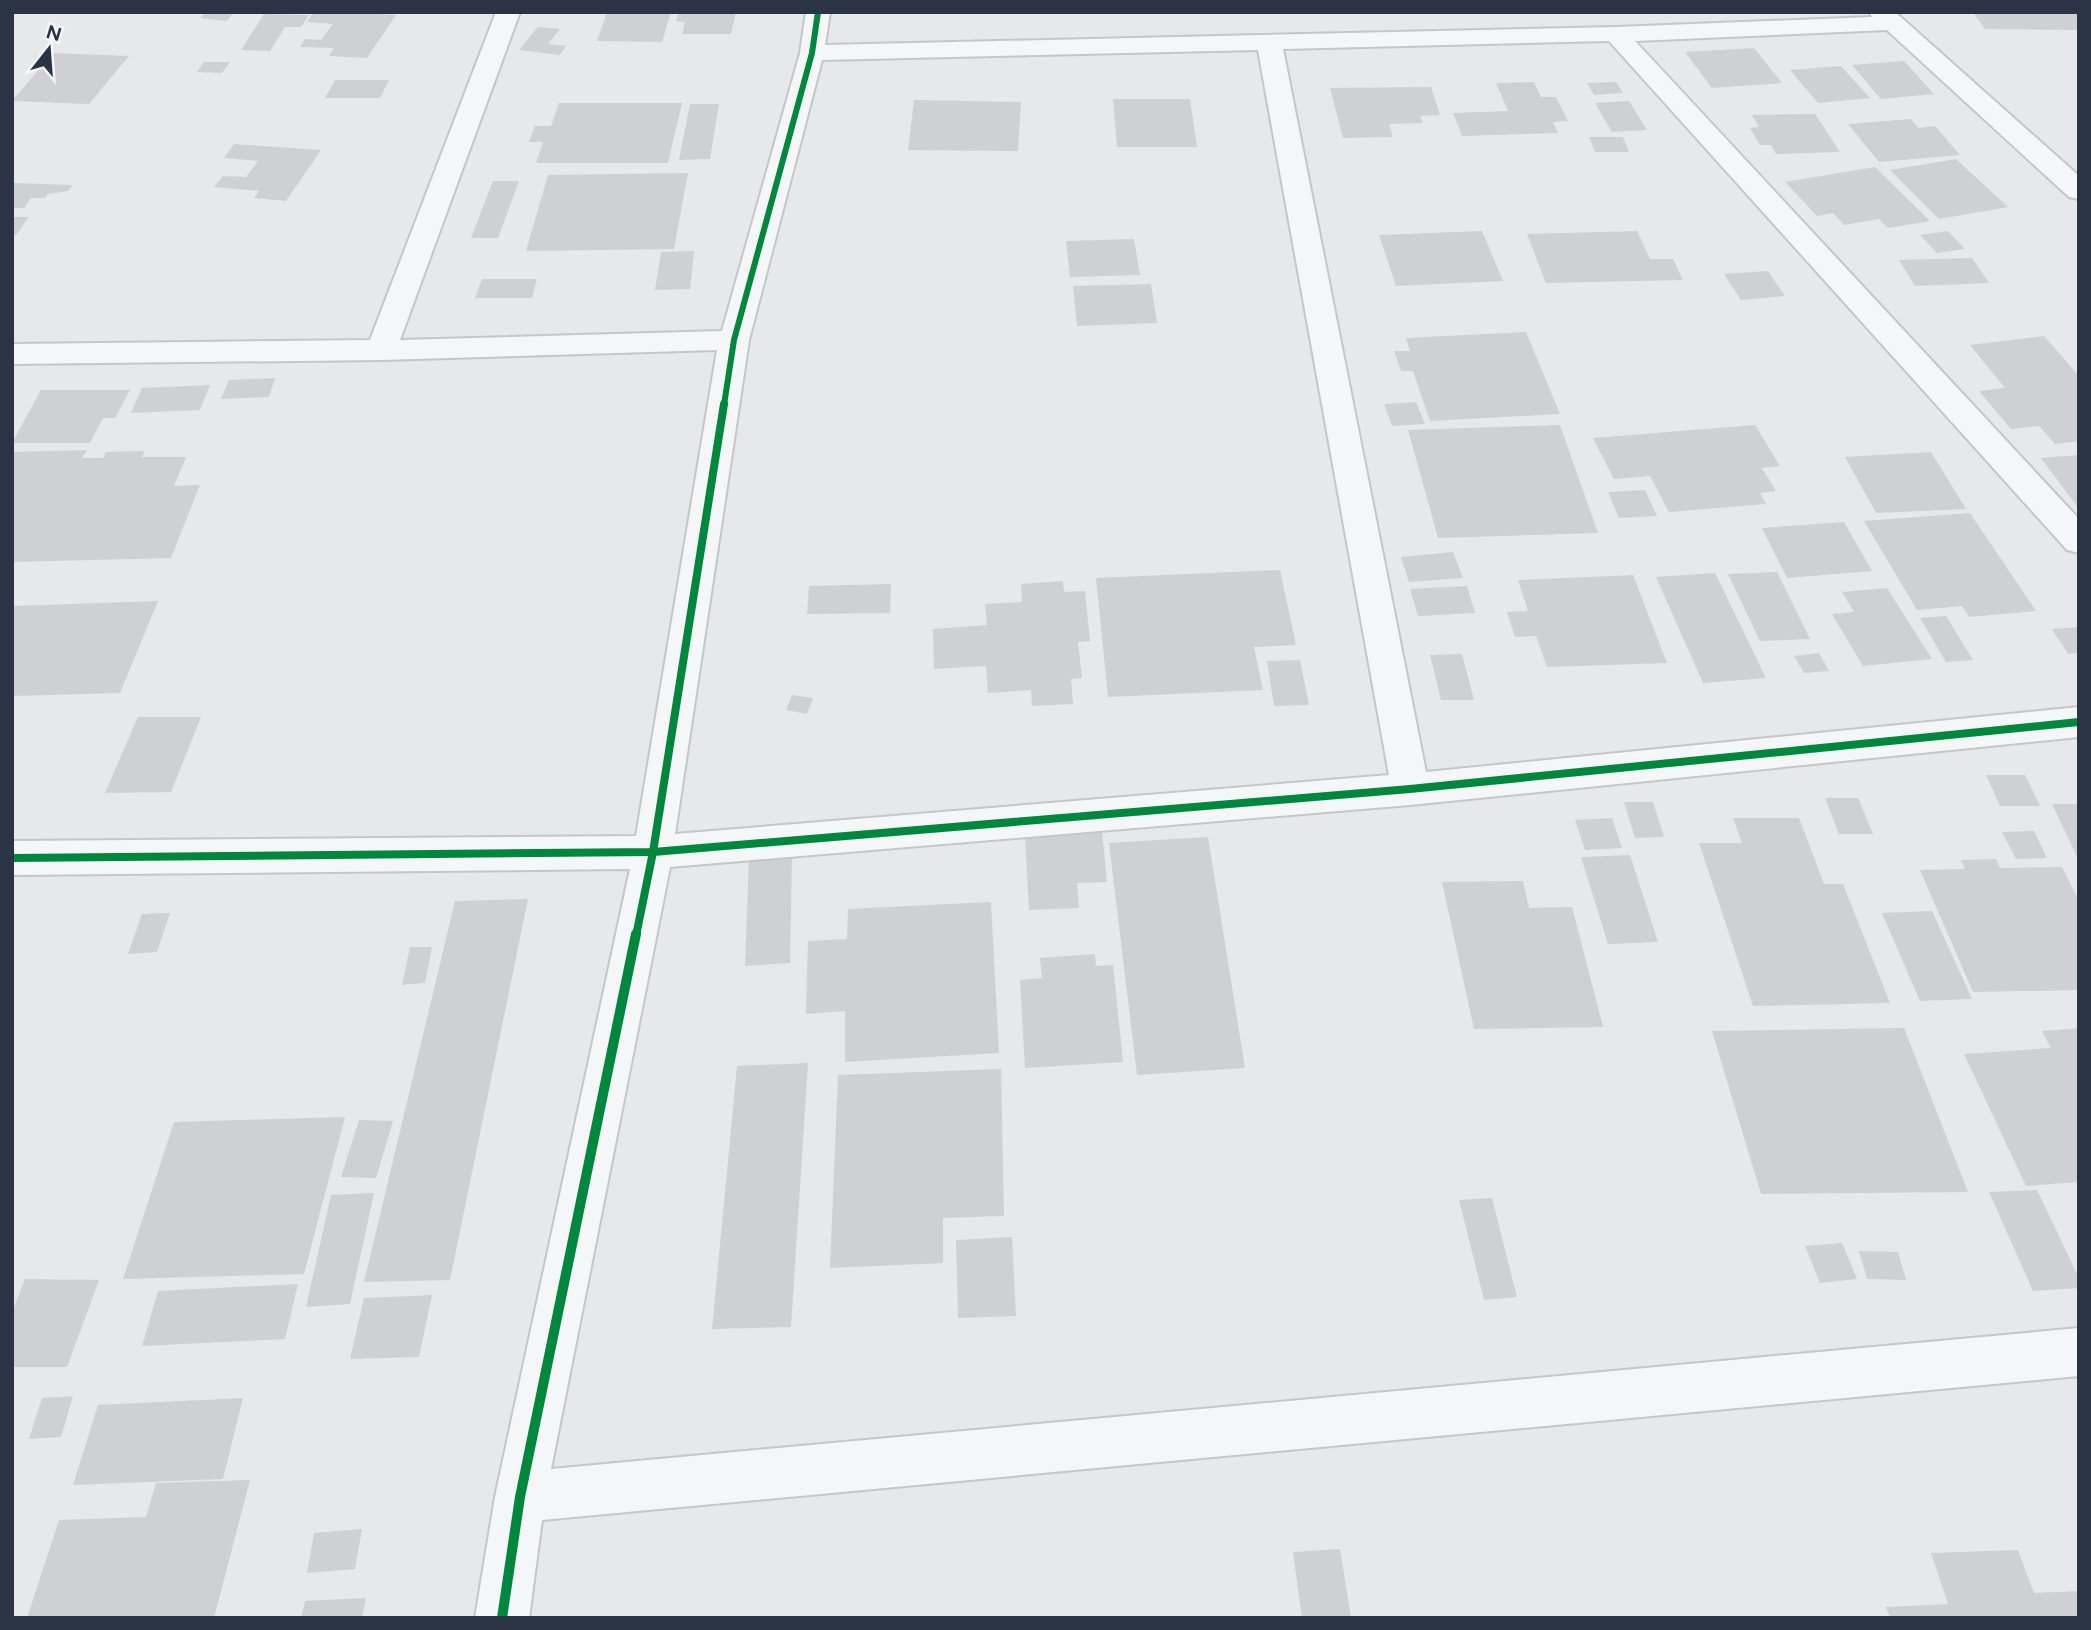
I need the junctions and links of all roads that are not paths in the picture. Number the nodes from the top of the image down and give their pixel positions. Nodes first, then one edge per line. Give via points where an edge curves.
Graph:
1 (508, 12) edge
2 (818, 12) edge
3 (1887, 18) edge
4 (1616, 34) junction
5 (1269, 41) junction
6 (812, 52) junction
7 (2079, 191) edge
8 (734, 340) junction
9 (381, 351) junction
10 (12, 354) edge
11 (2079, 541) edge
12 (2079, 722) edge
13 (1410, 789) junction
14 (653, 852) junction
15 (12, 858) edge
16 (2079, 1352) edge
17 (520, 1497) junction
18 (502, 1618) edge

1 - 9 street
2 - 6 street
3 - 4 street
3 - 7 street
4 - 5 street
4 - 11 street
5 - 6 street
5 - 13 street
6 - 8 street
8 - 9 street
8 - 14 street
9 - 10 street
12 - 13 street
13 - 14 street
14 - 15 street
14 - 17 street
16 - 17 street
17 - 18 street

